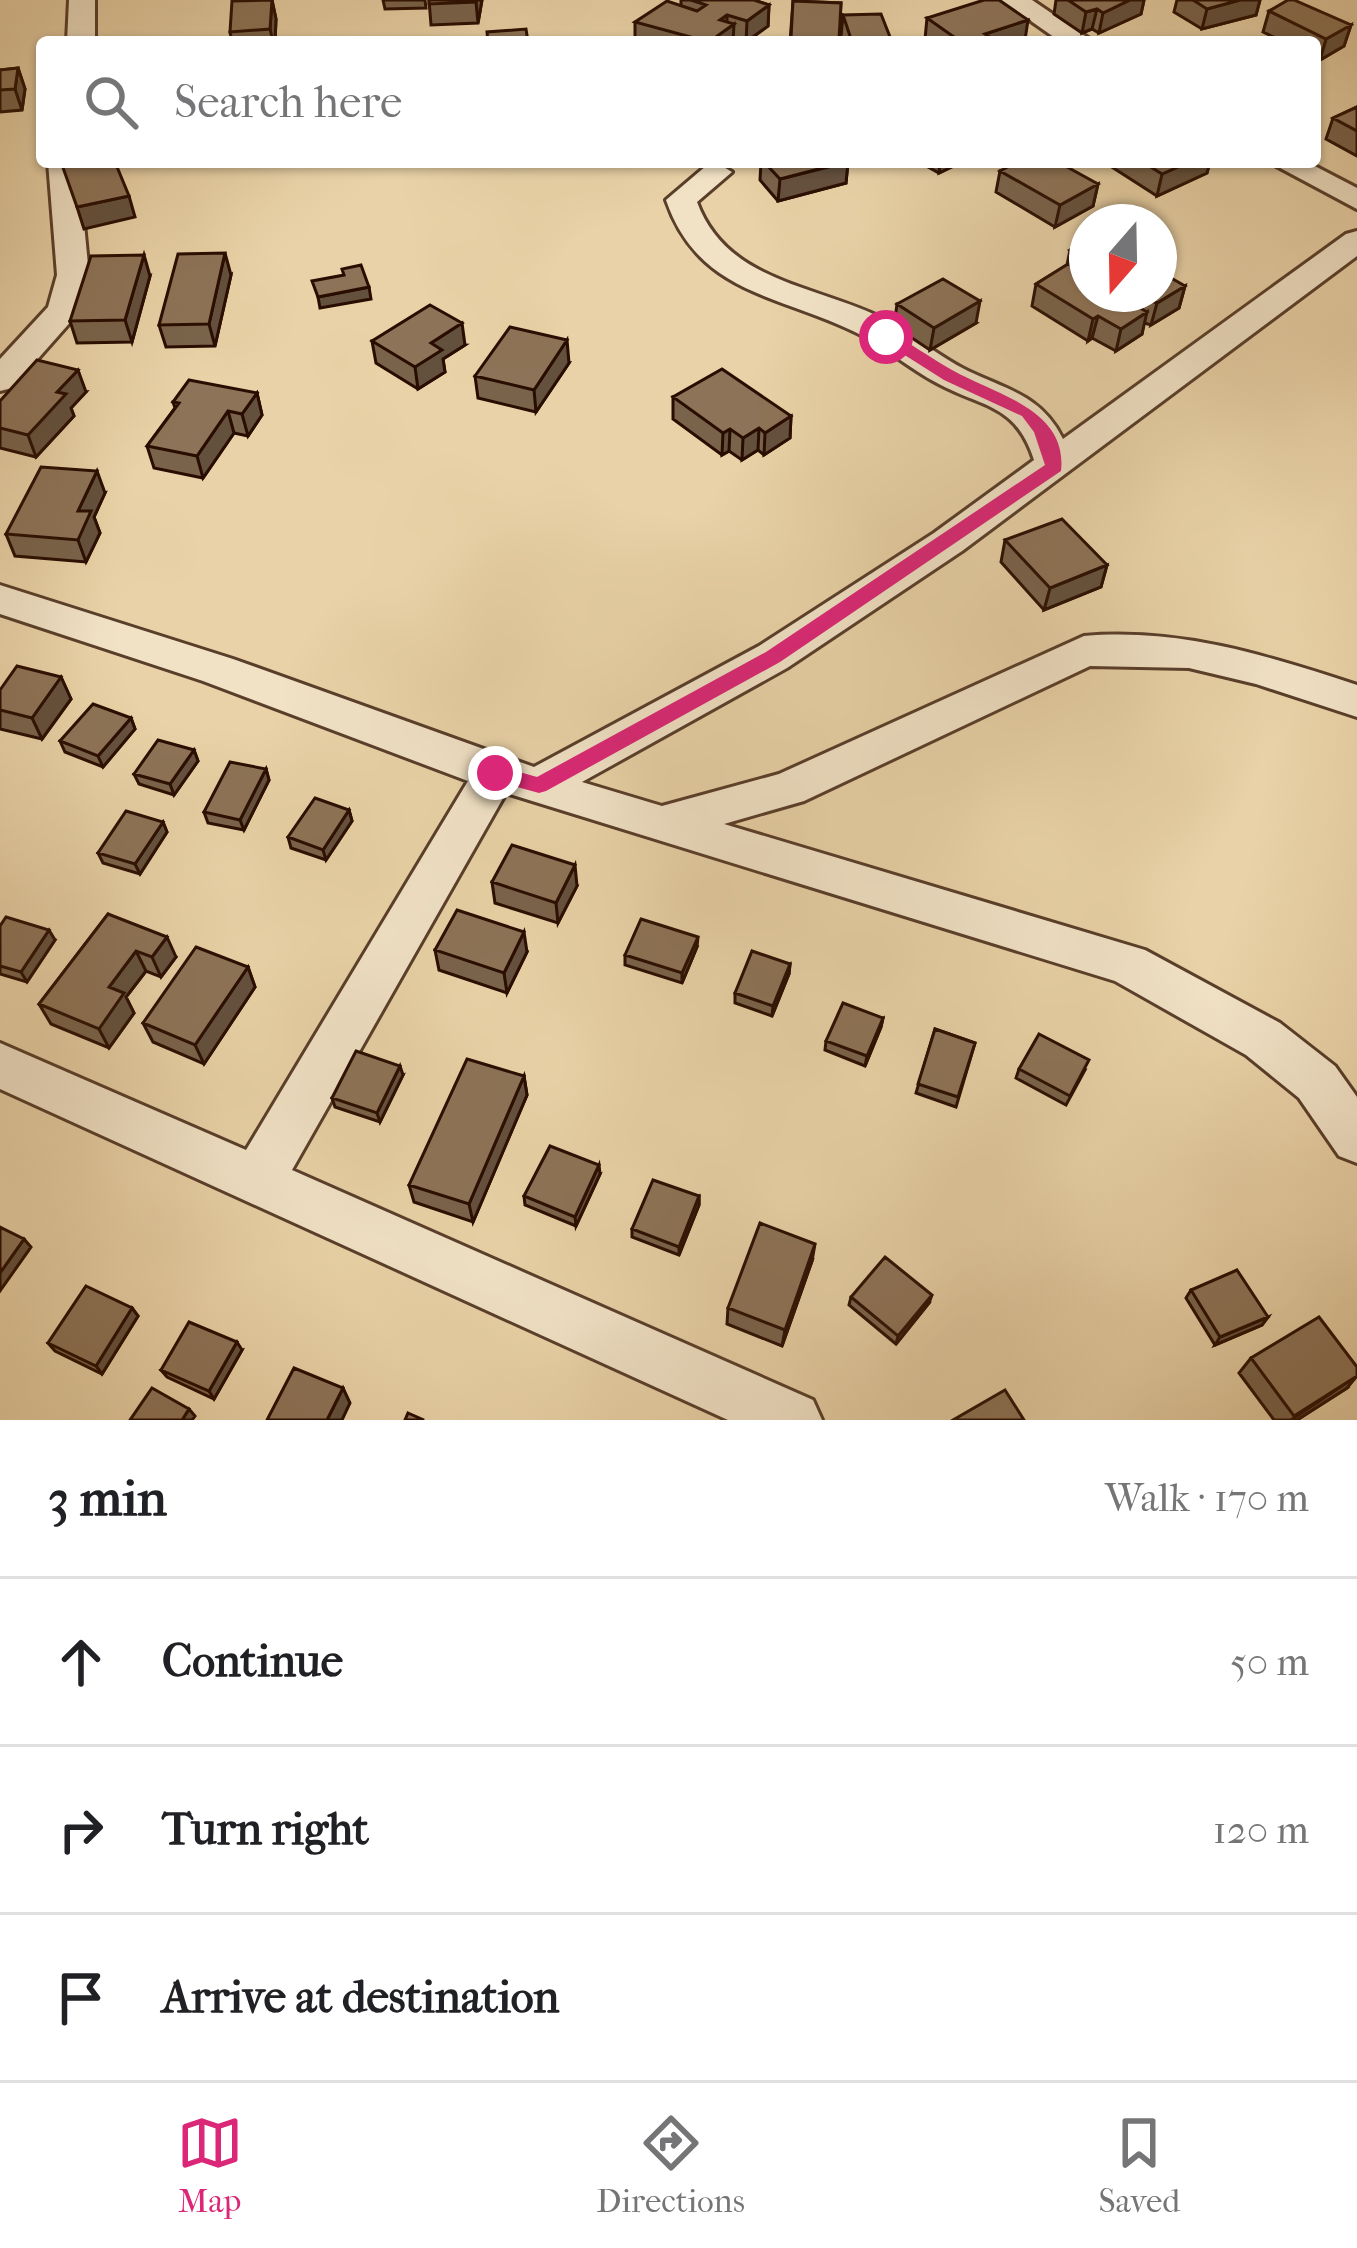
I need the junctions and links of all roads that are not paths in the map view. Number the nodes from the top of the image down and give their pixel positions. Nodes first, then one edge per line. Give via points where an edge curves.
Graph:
1 (82, 0) edge
2 (1014, 0) edge
3 (81, 36) edge
4 (1071, 36) edge
5 (64, 168) edge
6 (1296, 168) edge
7 (717, 172) dead end
8 (1357, 200) edge
9 (1357, 241) edge
10 (0, 380) edge
11 (1028, 412) junction
12 (1121, 418) junction
13 (1054, 467) junction
14 (0, 599) edge
15 (1357, 701) edge
16 (517, 779) junction
17 (666, 823) junction
18 (0, 1065) edge
19 (1357, 1139) edge
20 (258, 1179) junction
21 (793, 1420) edge

1 - 3 street
2 - 4 street
5 - 10 street via 73,275 64,310
6 - 8 street
7 - 11 street via 681,200 686,222 724,261 788,298 858,320
9 - 12 street
11 - 12 street
11 - 13 street
12 - 13 street
13 - 16 street via 773,657
14 - 16 street
15 - 17 street via 1203,652 1084,651 789,789
16 - 17 street
16 - 20 street
17 - 19 street via 1128,964 1263,1039 1317,1082
18 - 20 street
20 - 21 street

